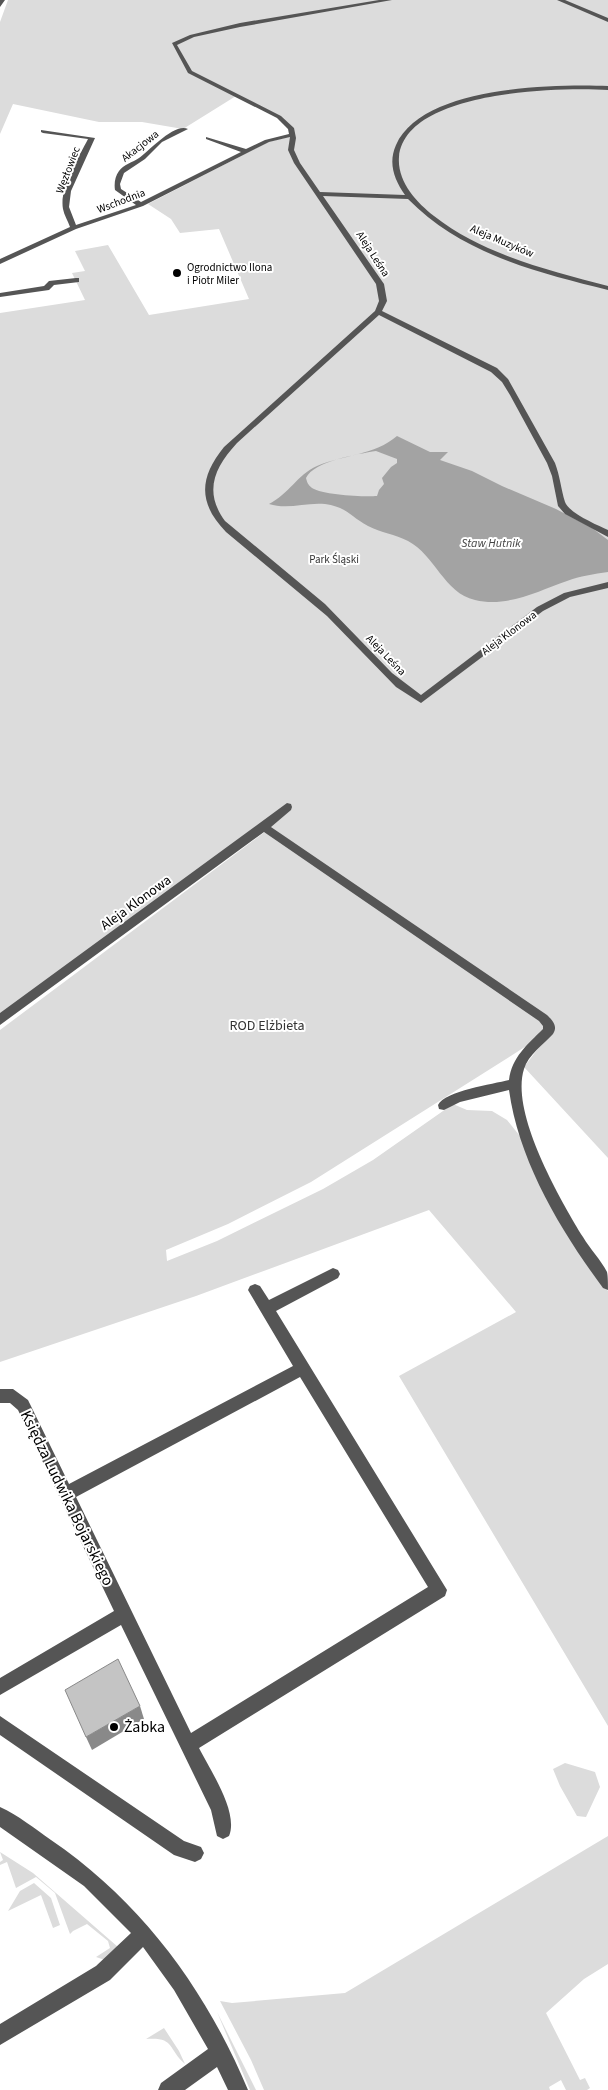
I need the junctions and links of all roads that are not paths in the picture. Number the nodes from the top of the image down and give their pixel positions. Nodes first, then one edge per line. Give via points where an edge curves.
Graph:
1 (2, 0) edge
2 (389, 0) edge
3 (560, 0) edge
4 (0, 5) edge
5 (608, 20) edge
6 (608, 88) edge
7 (186, 129) dead end
8 (43, 131) dead end
9 (292, 135) junction
10 (208, 138) dead end
11 (246, 152) junction
12 (320, 194) junction
13 (410, 197) junction
14 (141, 205) junction
15 (74, 228) junction
16 (0, 262) edge
17 (76, 280) dead end
18 (608, 288) edge
19 (0, 295) edge
20 (378, 312) junction
21 (608, 534) edge
22 (608, 585) edge
23 (421, 700) joint
24 (287, 807) dead end
25 (264, 828) junction
26 (0, 1020) edge
27 (514, 1084) junction
28 (444, 1105) dead end
29 (333, 1274) dead end
30 (608, 1284) edge
31 (255, 1290) dead end
32 (266, 1309) junction
33 (303, 1368) junction
34 (0, 1396) edge
35 (66, 1494) junction
36 (124, 1614) junction
37 (0, 1687) edge
38 (0, 1725) edge
39 (188, 1745) junction
40 (0, 1816) edge
41 (223, 1830) dead end
42 (195, 1853) dead end
43 (142, 1933) junction
44 (0, 2036) edge
45 (221, 2052) junction
46 (168, 2090) edge
47 (238, 2090) edge

1 - 4 street
2 - 9 street via 240,25 192,36 174,44 190,72 279,117 291,128
3 - 5 street
6 - 13 street, Aleja Muzyków via 550,87 509,91 468,100 431,115 409,129 397,148 395,166
7 - 14 street, Akacjowa via 160,140 143,158 122,172 118,190
8 - 15 street, Węzłowiec via 92,138 69,188 67,210
9 - 11 street, Wschodnia via 267,141
9 - 12 street, Aleja Leśna via 293,156
10 - 11 street
11 - 14 street, Wschodnia
12 - 13 street
12 - 20 street, Aleja Leśna via 380,284 383,301
13 - 18 street, Aleja Muzyków via 446,227 486,249
14 - 15 street, Wschodnia
15 - 16 street, Wschodnia
17 - 19 street
20 - 21 street via 494,370 506,381 554,469 568,512
20 - 23 street, Aleja Leśna via 234,441 209,475 208,491 213,510 226,528 326,610 404,689
22 - 23 street, Aleja Klonowa via 567,595 540,609
24 - 25 street, Aleja Klonowa
25 - 26 street, Aleja Klonowa
25 - 27 street via 543,1018 549,1025 548,1031 524,1056 517,1068
27 - 28 street via 457,1098
27 - 30 street via 526,1139 559,1208 584,1252
29 - 32 street
31 - 32 street
32 - 33 street
33 - 35 street
33 - 39 street via 438,1590
34 - 35 street, Księdza Ludwika Bojarskiego via 13,1396 23,1405
35 - 36 street, Księdza Ludwika Bojarskiego
36 - 37 street
36 - 39 street, Księdza Ludwika Bojarskiego
38 - 42 street via 180,1849
39 - 41 street, Księdza Ludwika Bojarskiego via 220,1808
40 - 43 street via 83,1874
43 - 44 street via 103,1972
43 - 45 street via 183,1986
45 - 46 street
45 - 47 street

